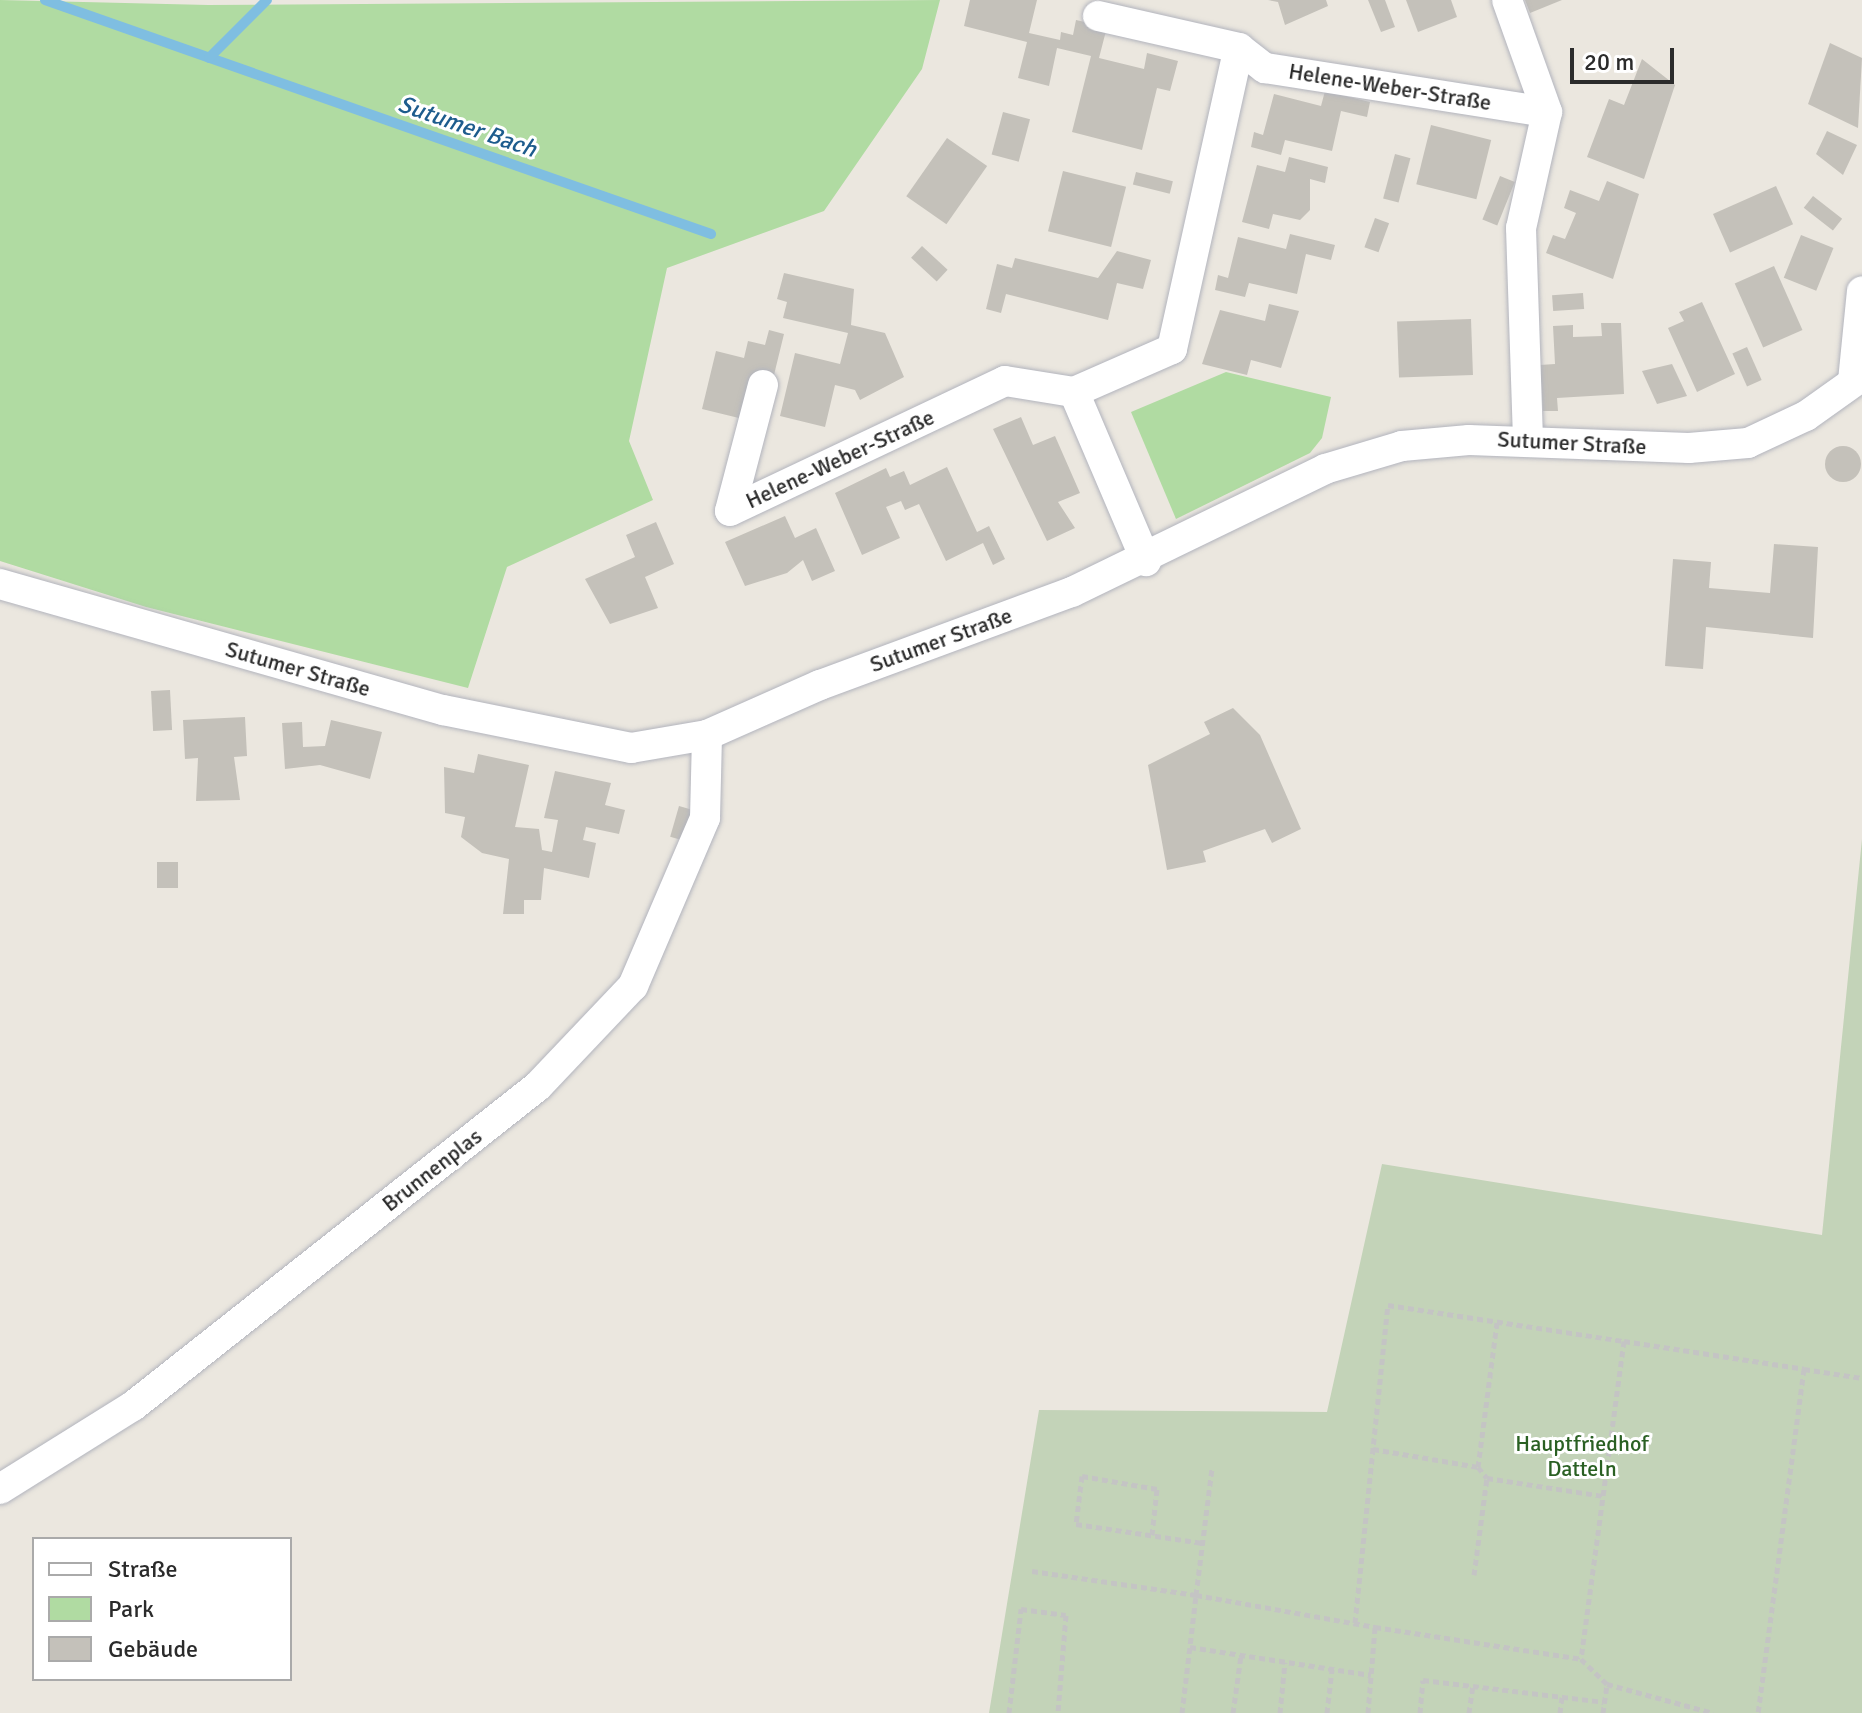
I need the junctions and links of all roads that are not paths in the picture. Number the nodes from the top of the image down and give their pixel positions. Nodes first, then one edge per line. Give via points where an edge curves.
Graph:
1 (1507, 0) edge
2 (1098, 16) dead end
3 (1239, 48) junction
4 (1547, 112) junction
5 (1862, 291) edge
6 (1857, 378) edge
7 (763, 385) dead end
8 (1074, 392) junction
9 (1528, 438) junction
10 (1146, 561) junction
11 (0, 584) edge
12 (707, 735) junction
13 (0, 1489) edge

1 - 4 street
2 - 3 street, Helene-Weber-Straße
3 - 4 street, Helene-Weber-Straße via 1265,68
3 - 8 street via 1172,349
4 - 9 street via 1521,228
5 - 6 street
6 - 9 street, Sutumer Straße via 1806,416 1748,443 1626,447
7 - 8 street, Helene-Weber-Straße via 730,511 1005,381
8 - 10 street
9 - 10 street, Sutumer Straße via 1402,446 1325,469
10 - 12 street, Sutumer Straße
11 - 12 street, Sutumer Straße via 443,710 631,748
12 - 13 street, Brunnenplas via 705,818 633,986 538,1086 133,1406

